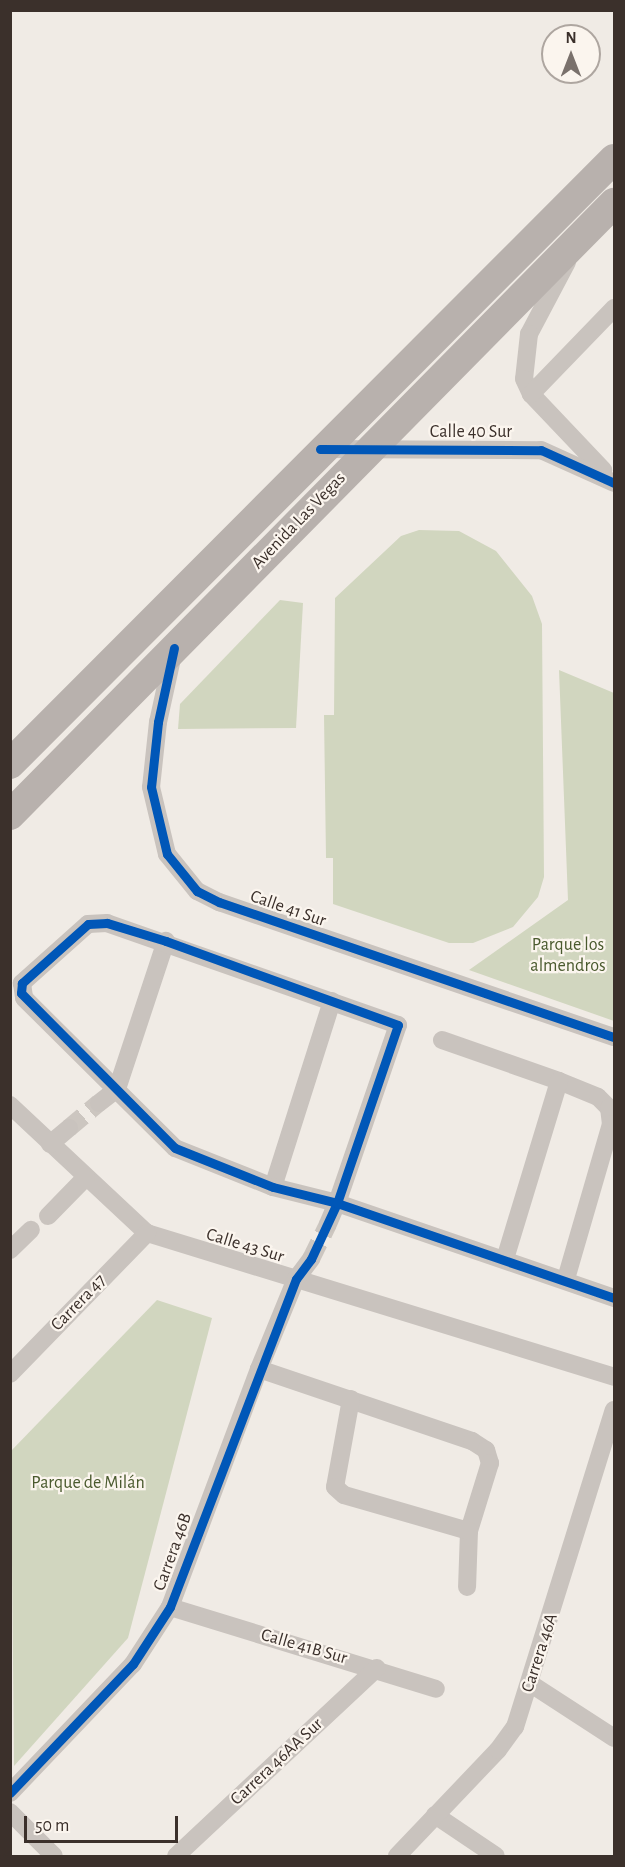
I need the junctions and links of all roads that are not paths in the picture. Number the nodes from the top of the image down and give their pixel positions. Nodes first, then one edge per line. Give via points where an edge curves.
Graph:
1 (615, 159) edge
2 (615, 203) edge
3 (580, 237) junction
4 (615, 308) edge
5 (457, 315) junction
6 (531, 394) junction
7 (416, 402) junction
8 (320, 449) junction
9 (370, 449) junction
10 (615, 483) edge
11 (174, 648) junction
12 (10, 764) edge
13 (10, 815) edge
14 (166, 940) junction
15 (332, 1001) junction
16 (615, 1037) edge
17 (442, 1040) dead end
18 (559, 1081) junction
19 (117, 1089) junction
20 (99, 1103) tunnel mouth
21 (10, 1105) edge
22 (69, 1128) tunnel mouth
23 (50, 1144) junction
24 (86, 1177) junction
25 (273, 1187) junction
26 (338, 1203) junction
27 (48, 1216) dead end
28 (328, 1224) tunnel mouth
29 (147, 1233) junction
30 (311, 1259) tunnel mouth
31 (506, 1259) junction
32 (296, 1279) junction
33 (566, 1279) junction
34 (615, 1298) edge
35 (259, 1369) junction
36 (10, 1374) edge
37 (615, 1377) edge
38 (351, 1399) junction
39 (615, 1410) edge
40 (469, 1531) junction
41 (466, 1587) dead end
42 (170, 1607) junction
43 (377, 1668) junction
44 (531, 1684) junction
45 (436, 1689) dead end
46 (615, 1738) edge
47 (10, 1793) edge
48 (10, 1812) edge
49 (435, 1815) junction
50 (54, 1857) edge
51 (176, 1857) edge
52 (397, 1857) edge
53 (496, 1857) edge

1 - 5 main road, Avenida Las Vegas
2 - 3 main road, Avenida Las Vegas
3 - 6 street via 529,334 523,360
3 - 7 main road, Avenida Las Vegas
4 - 6 street
5 - 7 main road via 436,350 409,379 408,394
5 - 8 main road, Avenida Las Vegas
6 - 10 street, Calle 40 Sur
7 - 9 main road, Avenida Las Vegas
8 - 9 street, Calle 40 Sur
8 - 12 main road, Avenida Las Vegas
9 - 10 street, Calle 40 Sur via 541,450
9 - 11 main road, Avenida Las Vegas
11 - 13 main road, Avenida Las Vegas
11 - 16 street, Calle 41 Sur via 158,722 151,787 167,854 197,891 241,910
14 - 15 street
14 - 19 street
14 - 19 street via 107,923 88,924 22,983 24,998
15 - 25 street
15 - 26 street via 398,1025
17 - 18 street
18 - 31 street
18 - 33 street via 598,1097 609,1108 611,1124
19 - 20 street
19 - 25 street via 175,1148
21 - 23 street, Calle 43 Sur
22 - 23 street
23 - 24 street, Calle 43 Sur
24 - 27 street
24 - 29 street, Calle 43 Sur
25 - 26 street
26 - 28 street
26 - 31 street
29 - 32 street, Calle 43 Sur
29 - 36 street, Carrera 47
30 - 32 street, Carrera 46B
31 - 33 street
32 - 35 street, Carrera 46B
32 - 37 street, Calle 43 Sur
33 - 34 street
35 - 38 street
35 - 42 street, Carrera 46B
38 - 40 street via 486,1450 490,1463
38 - 40 street via 335,1487 344,1495
39 - 44 street, Carrera 46A
40 - 41 street
42 - 43 street, Calle 41B Sur
42 - 47 street, Carrera 46B via 133,1664
43 - 45 street, Calle 41B Sur
43 - 51 street, Carrera 46AA Sur
44 - 46 street
44 - 49 street, Carrera 46A via 515,1726 498,1750
48 - 50 street
49 - 52 street, Carrera 46A
49 - 53 street

